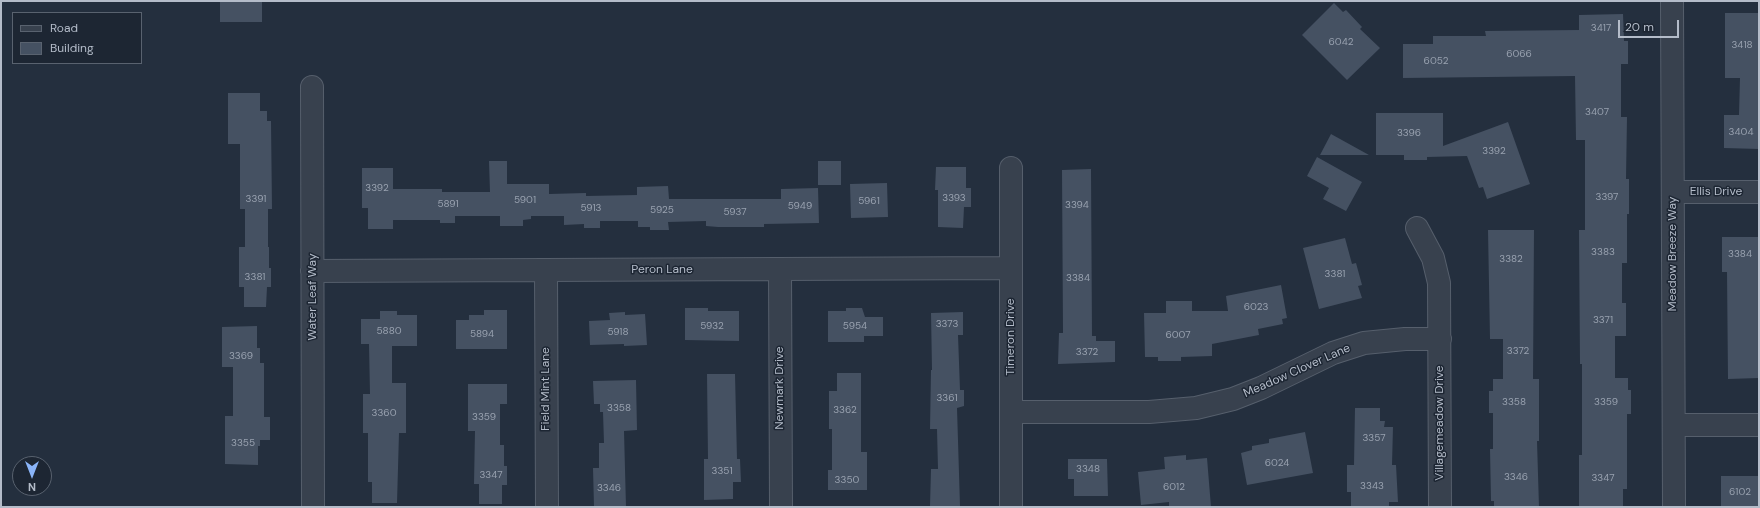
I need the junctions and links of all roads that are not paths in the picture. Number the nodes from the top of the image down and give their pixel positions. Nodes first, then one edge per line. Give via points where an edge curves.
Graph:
1 (1672, 1) edge
2 (312, 87) dead end
3 (1011, 168) dead end
4 (1673, 192) junction
5 (1759, 192) edge
6 (1416, 228) dead end
7 (1011, 268) junction
8 (780, 269) junction
9 (312, 271) junction
10 (546, 271) junction
11 (1440, 339) junction
12 (1011, 412) junction
13 (1674, 425) junction
14 (1759, 425) edge
15 (313, 507) edge
16 (547, 507) edge
17 (781, 507) edge
18 (1011, 507) edge
19 (1440, 507) edge
20 (1674, 507) edge

1 - 4 street, Meadow Breeze Way
2 - 9 street, Water Leaf Way
3 - 7 street, Timeron Drive
4 - 5 street, Ellis Drive
4 - 13 street, Meadow Breeze Way
6 - 11 street, Villagemeadow Drive via 1437,270
7 - 8 street, Peron Lane
7 - 12 street, Timeron Drive
8 - 10 street, Peron Lane
8 - 17 street, Newmark Drive
9 - 10 street, Peron Lane
9 - 15 street, Water Leaf Way
10 - 16 street, Field Mint Lane
11 - 12 street, Meadow Clover Lane via 1364,343 1333,353 1233,399 1196,408 1149,412
11 - 19 street, Villagemeadow Drive
12 - 18 street, Timeron Drive
13 - 14 street
13 - 20 street, Meadow Breeze Way

